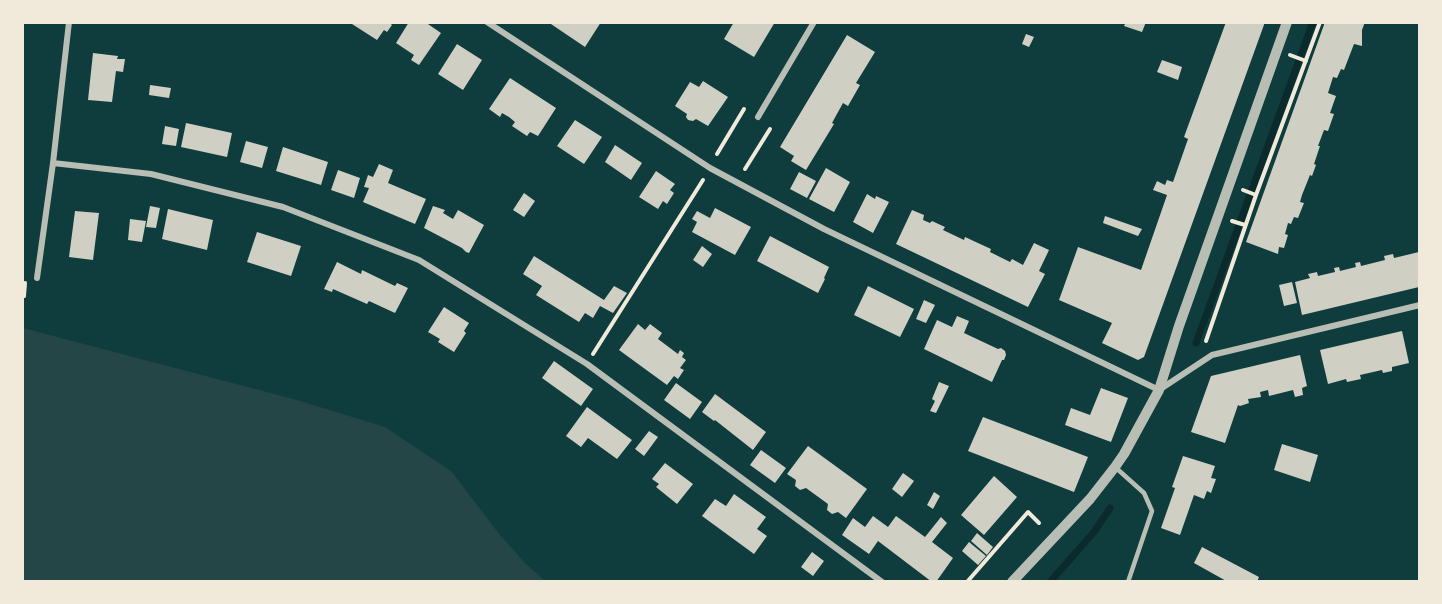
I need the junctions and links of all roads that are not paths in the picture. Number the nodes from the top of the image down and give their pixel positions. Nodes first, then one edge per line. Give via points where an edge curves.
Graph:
1 (69, 22) edge
2 (487, 22) edge
3 (814, 22) edge
4 (1287, 22) edge
5 (758, 117) dead end
6 (53, 163) junction
7 (37, 278) dead end
8 (1419, 305) edge
9 (1159, 390) junction
10 (1115, 467) junction
11 (882, 582) edge
12 (1012, 582) edge
13 (1128, 582) edge

1 - 6 street
2 - 9 street via 710,168 824,229
3 - 5 street
4 - 9 street
6 - 7 street
6 - 11 street via 151,174 283,207 419,260 587,364
8 - 9 street via 1212,356
9 - 10 street
10 - 12 street
10 - 13 lane via 1144,494 1152,511

